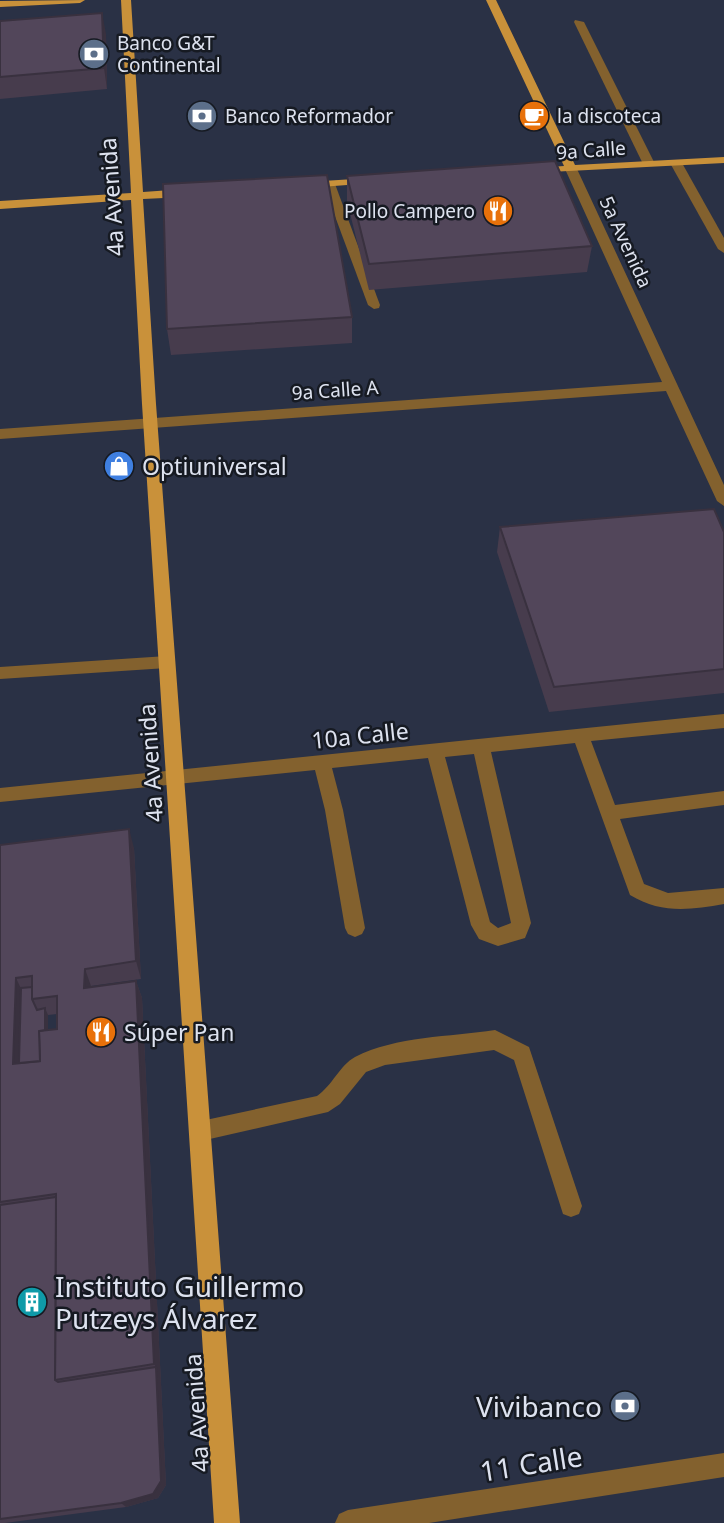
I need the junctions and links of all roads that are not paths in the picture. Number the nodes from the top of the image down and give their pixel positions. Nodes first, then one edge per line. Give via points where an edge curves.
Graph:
1 (80, 0) edge
2 (125, 0) edge
3 (491, 0) edge
4 (0, 4) edge
5 (579, 22) dead end
6 (724, 160) edge
7 (676, 163) junction
8 (649, 164) junction
9 (571, 169) junction
10 (514, 173) edge
11 (384, 181) edge
12 (329, 184) junction
13 (292, 186) edge
14 (201, 192) edge
15 (136, 195) junction
16 (0, 205) edge
17 (724, 249) edge
18 (374, 305) dead end
19 (672, 386) junction
20 (150, 422) junction
21 (0, 433) edge
22 (724, 500) edge
23 (167, 662) junction
24 (0, 673) edge
25 (724, 721) edge
26 (581, 737) junction
27 (481, 747) junction
28 (435, 752) junction
29 (322, 764) junction
30 (176, 779) junction
31 (0, 795) edge
32 (724, 798) edge
33 (610, 813) junction
34 (724, 896) edge
35 (355, 928) dead end
36 (201, 1131) junction
37 (571, 1206) dead end
38 (724, 1465) edge
39 (227, 1523) edge
40 (348, 1523) edge

1 - 4 main road
2 - 15 main road, 4a Avenida
3 - 9 main road, 5a Avenida
5 - 8 street
6 - 7 main road, 9a Calle
7 - 8 main road, 9a Calle
7 - 17 street
8 - 9 main road, 9a Calle
9 - 10 main road, 9a Calle
9 - 19 street, 5a Avenida
11 - 12 main road
12 - 13 main road
12 - 18 street
14 - 15 main road
15 - 16 main road
15 - 20 main road, 4a Avenida
19 - 20 street, 9a Calle A
19 - 22 street, 5a Avenida
20 - 21 street, 9a Calle A
20 - 23 main road, 4a Avenida
23 - 24 street
23 - 30 main road, 4a Avenida
25 - 26 street, 10a Calle
26 - 27 street, 10a Calle
26 - 33 street
27 - 28 street, 10a Calle
27 - 28 street via 521,923 518,932 509,936 486,933 481,925
28 - 29 street, 10a Calle
29 - 30 street, 10a Calle
29 - 35 street
30 - 31 street, 10a Calle
30 - 36 main road, 4a Avenida
32 - 33 street
33 - 34 street via 637,889 650,899 687,902
36 - 37 street via 321,1105 359,1065 385,1055 495,1040 522,1054
36 - 39 main road, 4a Avenida
38 - 40 street, 11 Calle

